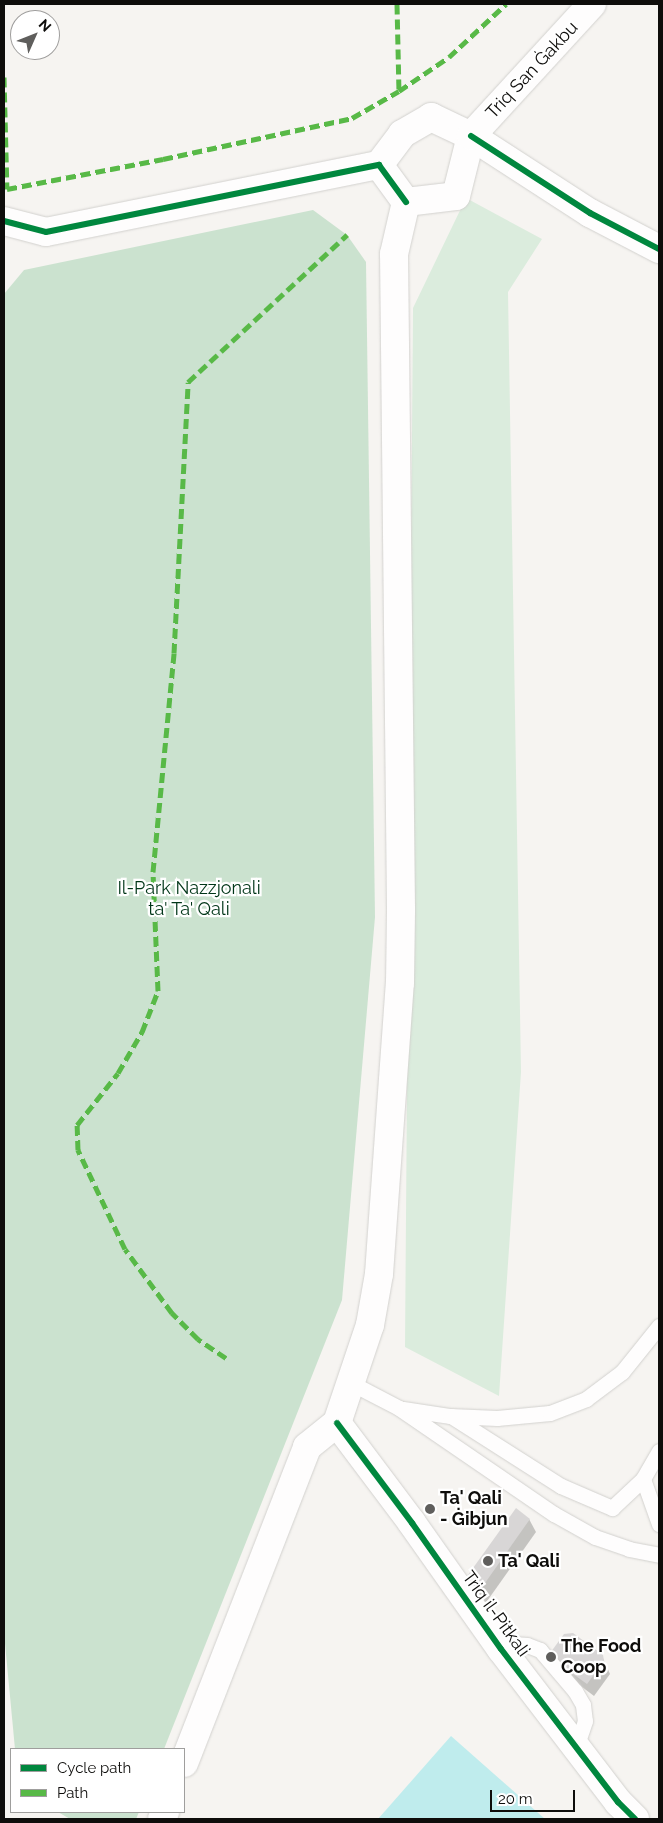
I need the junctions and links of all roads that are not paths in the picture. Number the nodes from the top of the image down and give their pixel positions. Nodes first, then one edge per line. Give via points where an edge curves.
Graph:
1 (592, 4) edge
2 (471, 136) junction
3 (379, 165) junction
4 (406, 202) junction
5 (4, 221) edge
6 (659, 249) edge
7 (659, 1326) edge
8 (351, 1383) junction
9 (399, 1408) junction
10 (450, 1416) junction
11 (337, 1423) junction
12 (659, 1451) edge
13 (643, 1479) junction
14 (659, 1524) edge
15 (659, 1555) edge
16 (185, 1760) edge
17 (635, 1819) edge

1 - 2 main road, Triq San Ġakbu
2 - 3 main road via 431,117 402,134
2 - 4 main road via 456,196
2 - 6 main road via 590,213
3 - 4 main road
3 - 5 main road via 46,232
4 - 8 main road via 394,254 400,983 378,1274 370,1326
7 - 10 lane via 622,1372 586,1399 550,1413 497,1418
8 - 9 lane
8 - 11 main road
9 - 10 lane
9 - 15 lane via 554,1514 595,1537
10 - 13 lane via 561,1486 612,1508
11 - 16 main road via 307,1447
11 - 17 main road, Triq il-Pitkali via 501,1649
12 - 13 lane
13 - 14 lane

